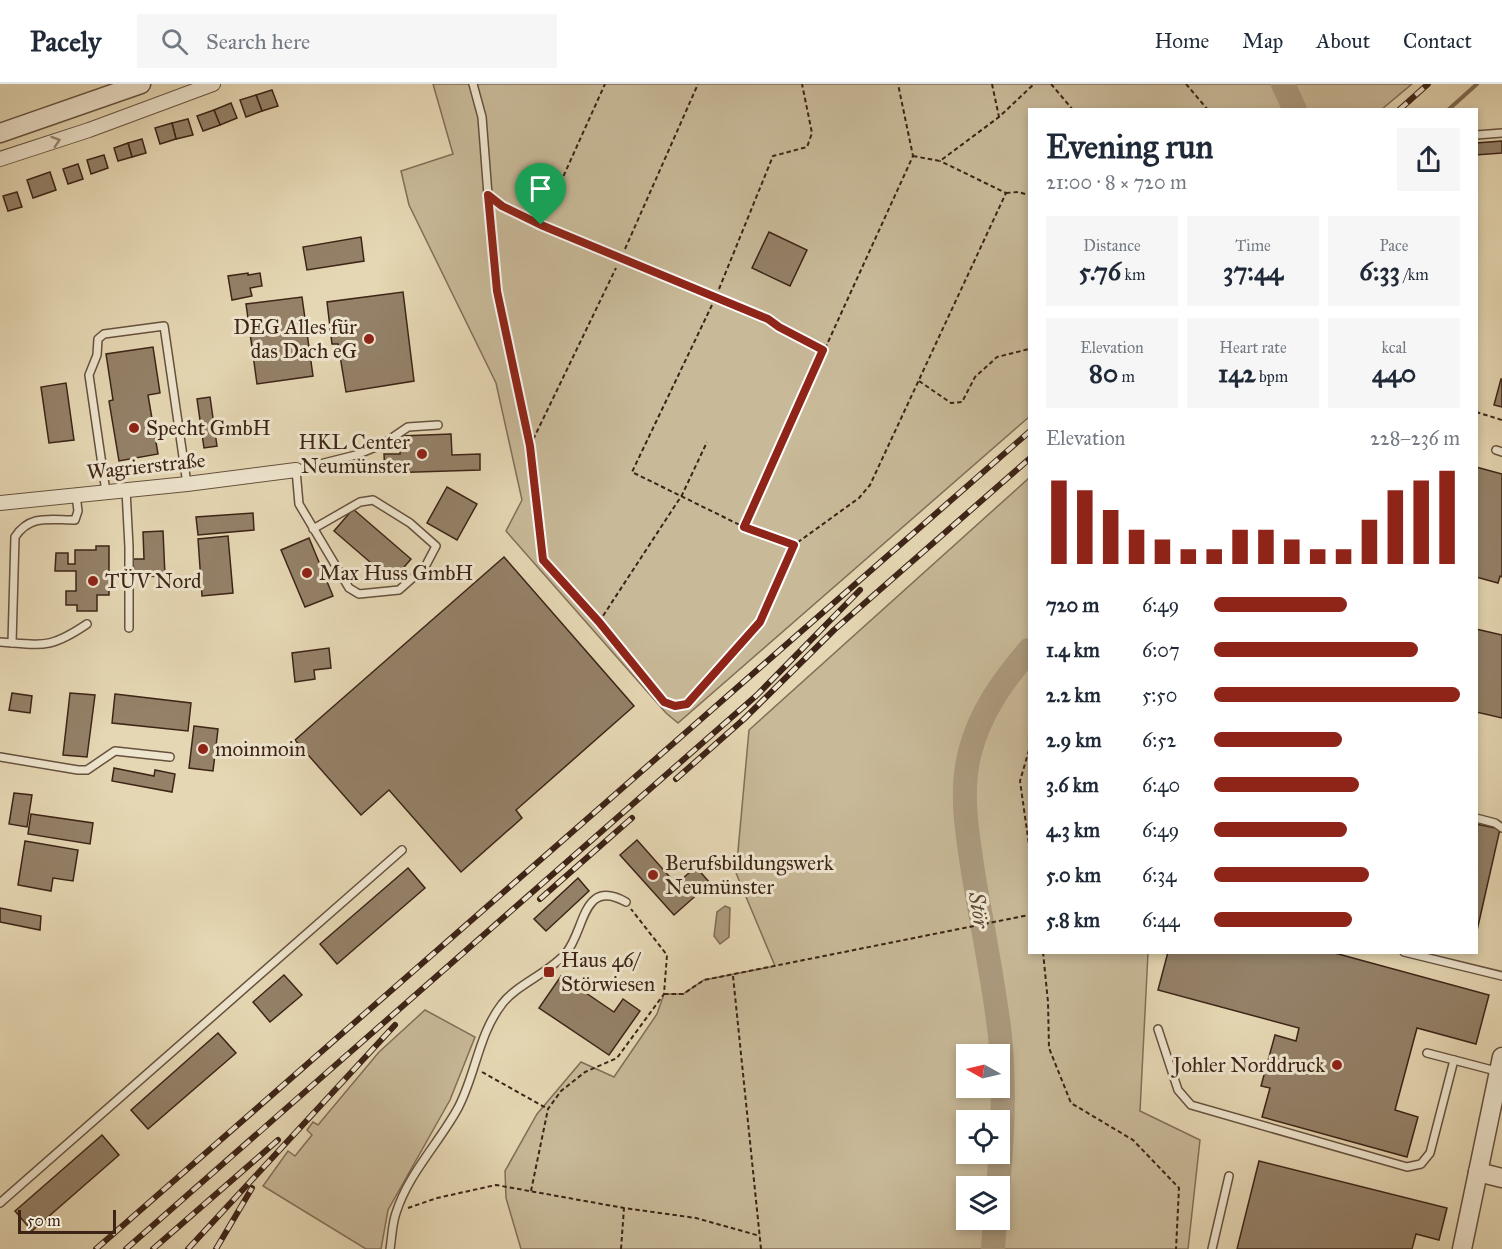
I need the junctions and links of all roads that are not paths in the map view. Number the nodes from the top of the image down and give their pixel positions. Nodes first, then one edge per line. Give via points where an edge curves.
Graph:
1 (141, 84) edge
2 (213, 84) edge
3 (473, 84) edge
4 (0, 133) edge
5 (1502, 133) edge
6 (1478, 135) edge
7 (0, 159) edge
8 (768, 319) road end
9 (438, 425) dead end
10 (296, 470) junction
11 (187, 484) junction
12 (126, 490) junction
13 (106, 492) junction
14 (76, 495) junction
15 (0, 503) edge
16 (313, 529) junction
17 (87, 624) dead end
18 (129, 628) dead end
19 (0, 642) edge
20 (12, 643) junction
21 (0, 757) edge
22 (170, 757) dead end
23 (1478, 819) edge
24 (1502, 828) edge
25 (402, 850) dead end
26 (626, 902) road end
27 (1412, 954) edge
28 (1502, 976) edge
29 (1158, 1029) dead end
30 (1427, 1053) dead end
31 (1454, 1060) junction
32 (1500, 1064) edge
33 (1478, 1172) junction
34 (1228, 1176) dead end
35 (1502, 1178) edge
36 (0, 1203) edge
37 (390, 1249) edge
38 (1212, 1249) edge
39 (1462, 1249) edge

1 - 4 street
7 -> 2 street
3 - 8 lane via 482,117 488,195 541,225
5 - 6 lane
9 - 10 lane via 408,427 384,444 356,455
10 - 11 street, Wagrierstraße
10 - 16 lane via 299,504
11 - 12 street, Wagrierstraße
11 - 13 lane via 164,326 104,334 98,339 97,356 89,375
12 - 13 street, Wagrierstraße
12 - 18 lane
13 - 14 street, Wagrierstraße
14 - 15 street, Wagrierstraße
14 - 20 lane via 75,520 32,520 15,537
16 - 16 lane via 349,588 359,594 399,590 425,567 436,546 410,523 373,500 360,502
17 - 20 lane via 63,640 47,645
19 - 20 lane
21 - 22 lane via 78,770 87,770 115,751
23 - 24 lane
25 - 36 lane
26 - 37 lane via 616,896 595,898 587,907 572,946 561,959 504,1001 486,1031 458,1107 405,1191 395,1214
27 - 28 lane
29 - 31 lane via 1178,1090 1191,1106 1407,1167 1421,1164 1430,1153
30 - 31 lane
31 - 32 lane
32 - 33 street
33 - 35 street
33 - 39 street
34 - 38 lane

